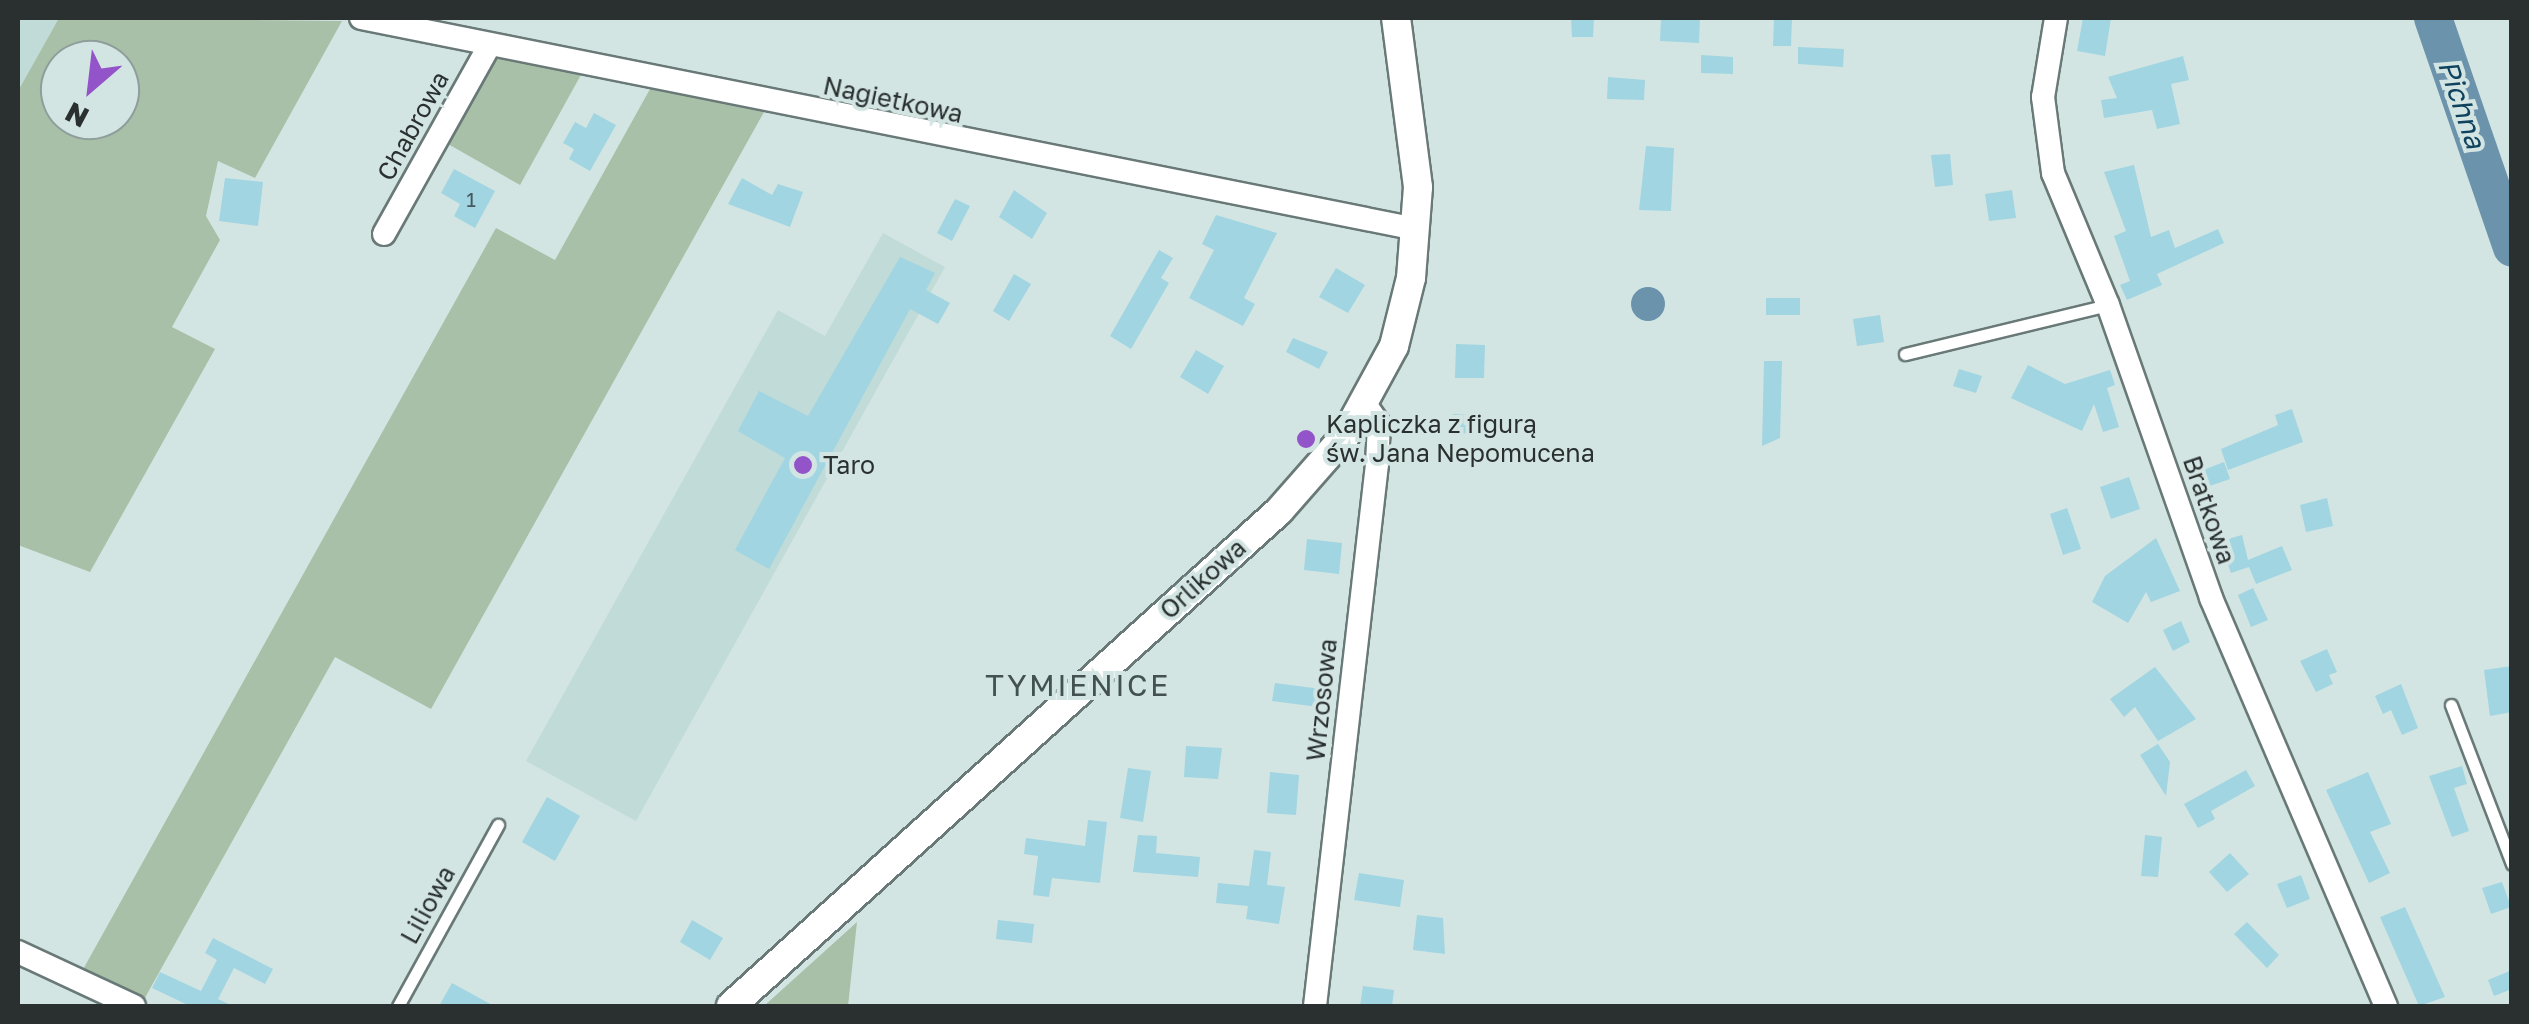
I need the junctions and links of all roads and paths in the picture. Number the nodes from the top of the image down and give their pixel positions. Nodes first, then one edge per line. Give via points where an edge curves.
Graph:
1 (361, 18) edge
2 (1396, 18) edge
3 (2056, 18) edge
4 (489, 46) junction
5 (1416, 229) junction
6 (384, 234) dead end
7 (2108, 305) junction
8 (1905, 354) dead end
9 (1366, 404) junction
10 (2451, 705) dead end
11 (498, 825) dead end
12 (2512, 864) edge
13 (18, 952) edge
14 (134, 1006) edge
15 (398, 1006) edge
16 (730, 1006) edge
17 (1315, 1006) edge
18 (2386, 1006) edge

1 - 4 street, Nagietkowa
2 - 5 street, Orlikowa via 1418,187
3 - 7 street, Bratkowa via 2043,98 2052,173
4 - 5 street, Nagietkowa
4 - 6 street, Chabrowa
5 - 9 street, Orlikowa via 1394,346
7 - 8 lane
7 - 18 street, Bratkowa via 2211,598
9 - 16 street, Orlikowa via 1315,475 1279,511
9 - 17 street, Wrzosowa via 1379,424 1377,464
10 - 12 lane
11 - 15 lane, Liliowa
13 - 14 street

